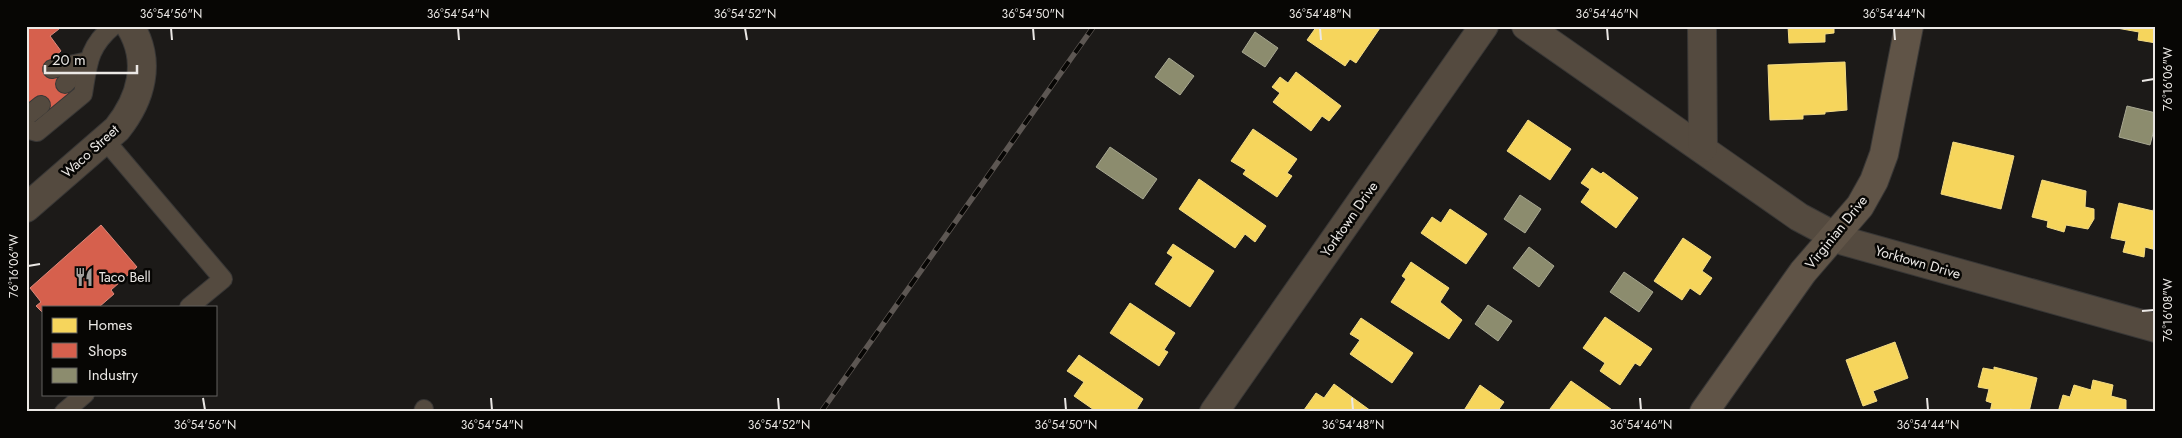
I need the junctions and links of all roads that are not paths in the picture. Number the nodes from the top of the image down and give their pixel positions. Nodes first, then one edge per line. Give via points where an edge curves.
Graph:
1 (113, 26) edge
2 (130, 26) edge
3 (1484, 26) edge
4 (1526, 26) edge
5 (1702, 26) edge
6 (1909, 26) edge
7 (88, 61) junction
8 (52, 68) dead end
9 (65, 84) dead end
10 (41, 105) dead end
11 (26, 118) edge
12 (26, 130) edge
13 (105, 140) junction
14 (1703, 148) junction
15 (26, 208) edge
16 (1834, 236) junction
17 (191, 306) edge
18 (2156, 328) edge
19 (82, 396) edge
20 (64, 412) edge
21 (1214, 412) edge
22 (1704, 412) edge

1 - 7 lane via 98,38
2 - 13 street, Waco Street via 140,52 142,77 129,114
3 - 21 street, Yorktown Drive
4 - 14 street, Yorktown Drive
5 - 14 street
6 - 16 street, Virginian Drive via 1884,154 1860,206
7 - 8 lane
7 - 9 lane
7 - 12 lane via 82,94 37,132
10 - 11 lane
13 - 15 street, Waco Street
13 - 17 lane via 223,279
14 - 16 street, Yorktown Drive via 1799,217
16 - 18 street, Yorktown Drive
16 - 22 street, Virginian Drive via 1803,272
19 - 20 lane

